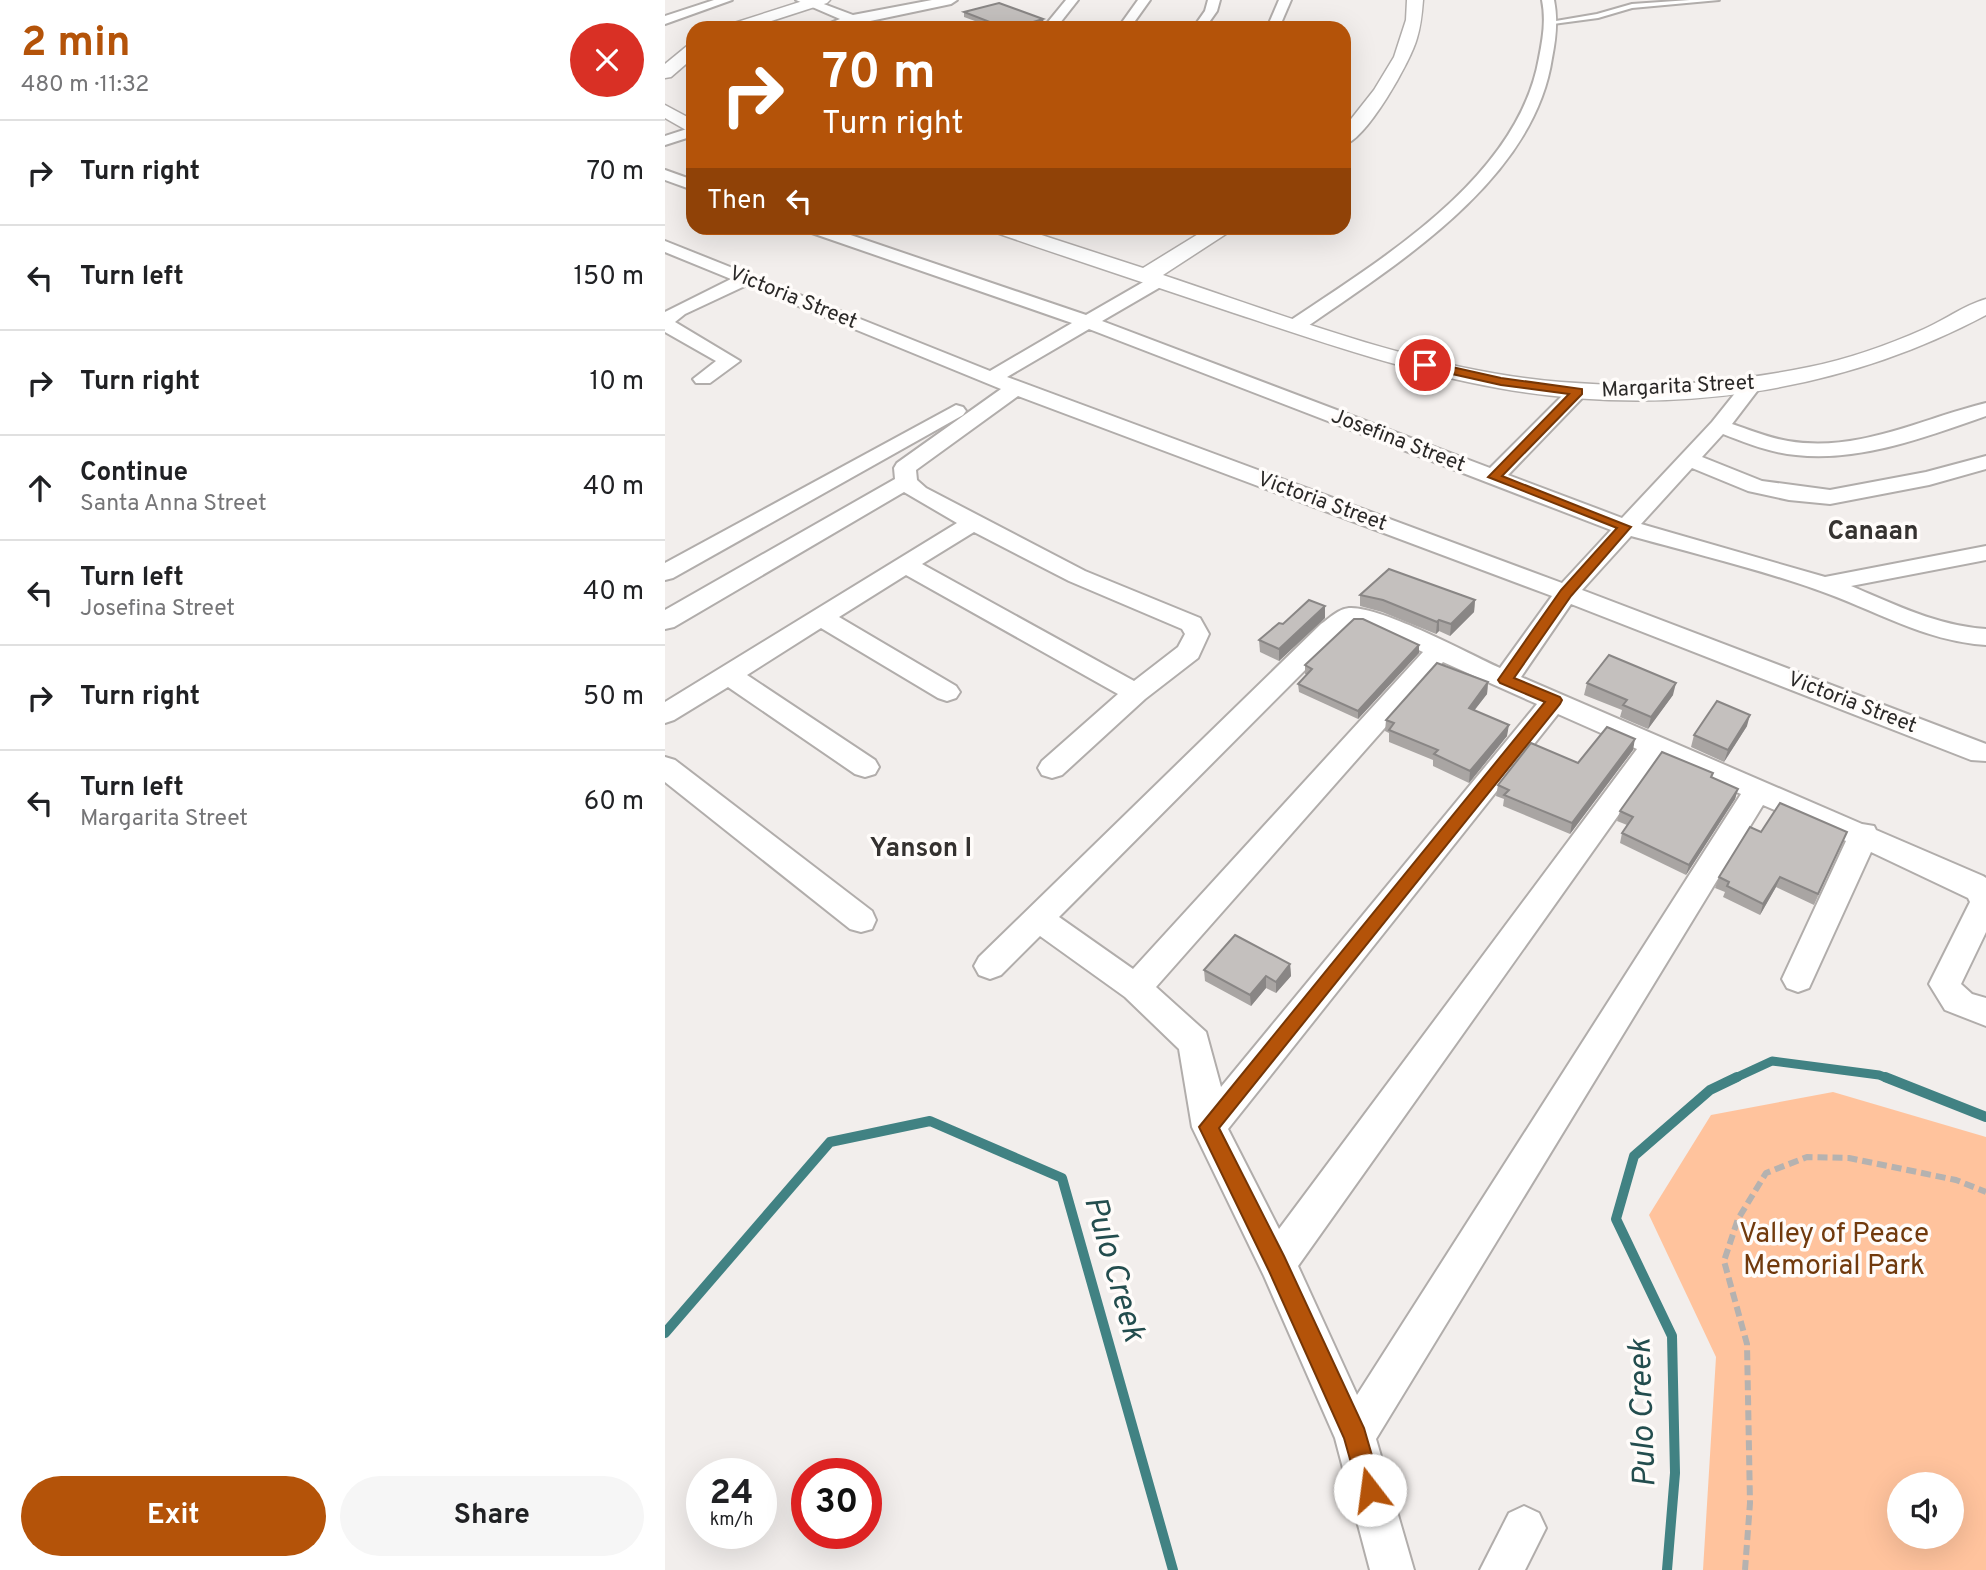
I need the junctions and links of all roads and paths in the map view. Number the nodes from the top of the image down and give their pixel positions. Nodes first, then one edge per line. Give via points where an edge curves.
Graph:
1 (726, 0) edge
2 (951, 0) edge
3 (1072, 0) edge
4 (1144, 0) edge
5 (1214, 0) edge
6 (1285, 0) edge
7 (1415, 0) edge
8 (1548, 0) edge
9 (1716, 0) edge
10 (811, 1) edge
11 (852, 19) junction
12 (665, 20) edge
13 (754, 21) edge
14 (846, 21) edge
15 (1055, 21) edge
16 (1128, 21) edge
17 (1204, 21) edge
18 (1276, 21) edge
19 (1553, 22) junction
20 (686, 54) edge
21 (665, 73) edge
22 (665, 110) edge
23 (686, 124) edge
24 (1351, 131) edge
25 (686, 132) edge
26 (665, 141) edge
27 (665, 175) edge
28 (686, 182) edge
29 (835, 235) edge
30 (1023, 235) edge
31 (1212, 235) edge
32 (665, 246) edge
33 (746, 279) junction
34 (1152, 279) junction
35 (1986, 306) edge
36 (665, 322) edge
37 (1087, 323) junction
38 (1295, 326) junction
39 (703, 379) dead end
40 (1004, 383) junction
41 (1751, 386) junction
42 (1578, 391) junction
43 (1986, 409) edge
44 (1719, 426) junction
45 (1688, 459) junction
46 (1986, 463) edge
47 (1494, 477) junction
48 (906, 482) junction
49 (974, 522) junction
50 (1625, 527) junction
51 (1986, 553) edge
52 (904, 564) junction
53 (665, 573) edge
54 (1825, 584) junction
55 (1566, 593) junction
56 (821, 617) junction
57 (665, 621) edge
58 (1986, 637) edge
59 (1439, 651) junction
60 (727, 674) junction
61 (1505, 680) junction
62 (947, 692) dead end
63 (1136, 694) junction
64 (1555, 700) junction
65 (665, 714) edge
66 (1655, 744) junction
67 (1981, 753) dead end
68 (665, 766) edge
69 (865, 767) dead end
70 (1052, 768) dead end
71 (1758, 790) junction
72 (1864, 834) junction
73 (1039, 918) junction
74 (861, 920) dead end
75 (991, 966) dead end
76 (1798, 979) dead end
77 (1136, 988) junction
78 (1986, 1013) edge
79 (1209, 1127) junction
80 (1986, 1192) edge
81 (1277, 1264) junction
82 (1355, 1436) junction
83 (1524, 1528) dead end
84 (1392, 1570) edge
85 (1502, 1570) edge
86 (1745, 1570) edge

1 - 12 street
2 - 11 street
3 - 15 street
4 - 16 street
5 - 17 street
6 - 18 street
7 - 24 street via 1413,27 1395,70
8 - 19 street
9 - 19 lane via 1632,6
10 - 11 street
10 - 13 street
11 - 14 street
19 - 38 street via 1541,87 1499,158 1430,226
20 - 21 street
22 - 23 street
25 - 26 street
27 - 28 street
29 - 37 street, Josefina Street
30 - 34 street, Margarita Street
31 - 34 street
32 - 33 street, Victoria Street
33 - 36 street via 678,310
33 - 40 street, Victoria Street
34 - 37 street
34 - 38 street, Margarita Street
35 - 41 street, Margarita Street via 1895,352
36 - 39 street via 730,361
37 - 40 street
37 - 47 street, Josefina Street
38 - 42 street, Margarita Street via 1399,359 1501,382
40 - 48 street via 905,467
40 - 53 street
40 - 55 street, Victoria Street
41 - 42 street, Margarita Street
41 - 44 street
42 - 47 street
43 - 44 street via 1917,432 1830,449 1765,443
44 - 45 street
45 - 46 street via 1756,486 1830,497
45 - 50 street
47 - 50 street, Josefina Street
48 - 49 street via 918,494
48 - 57 street
49 - 52 street
49 - 63 street via 1077,576 1191,624 1197,634 1189,652
50 - 54 street, Josefina Street
50 - 55 street
51 - 54 street
52 - 56 street
52 - 63 street
54 - 58 street, Josefina Street via 1920,624 1957,635
55 - 61 street
55 - 67 street, Victoria Street
56 - 60 street
56 - 62 street
59 - 61 street
59 - 73 street via 1367,617 1348,617 1330,629
59 - 77 street
60 - 65 street
60 - 69 street
61 - 64 street
63 - 70 street
64 - 66 street
64 - 79 street
66 - 71 street
66 - 81 street
68 - 74 street
71 - 72 street
71 - 82 street
72 - 76 street
72 - 78 street via 1981,891 1985,902 1945,984 1959,1005
73 - 75 street
73 - 77 street
77 - 79 street via 1193,1042
79 - 81 street
80 - 86 path via 1956,1180 1849,1158 1807,1157 1766,1173 1738,1219 1724,1261 1747,1345 1750,1503
81 - 82 street
82 - 84 street
83 - 85 street

